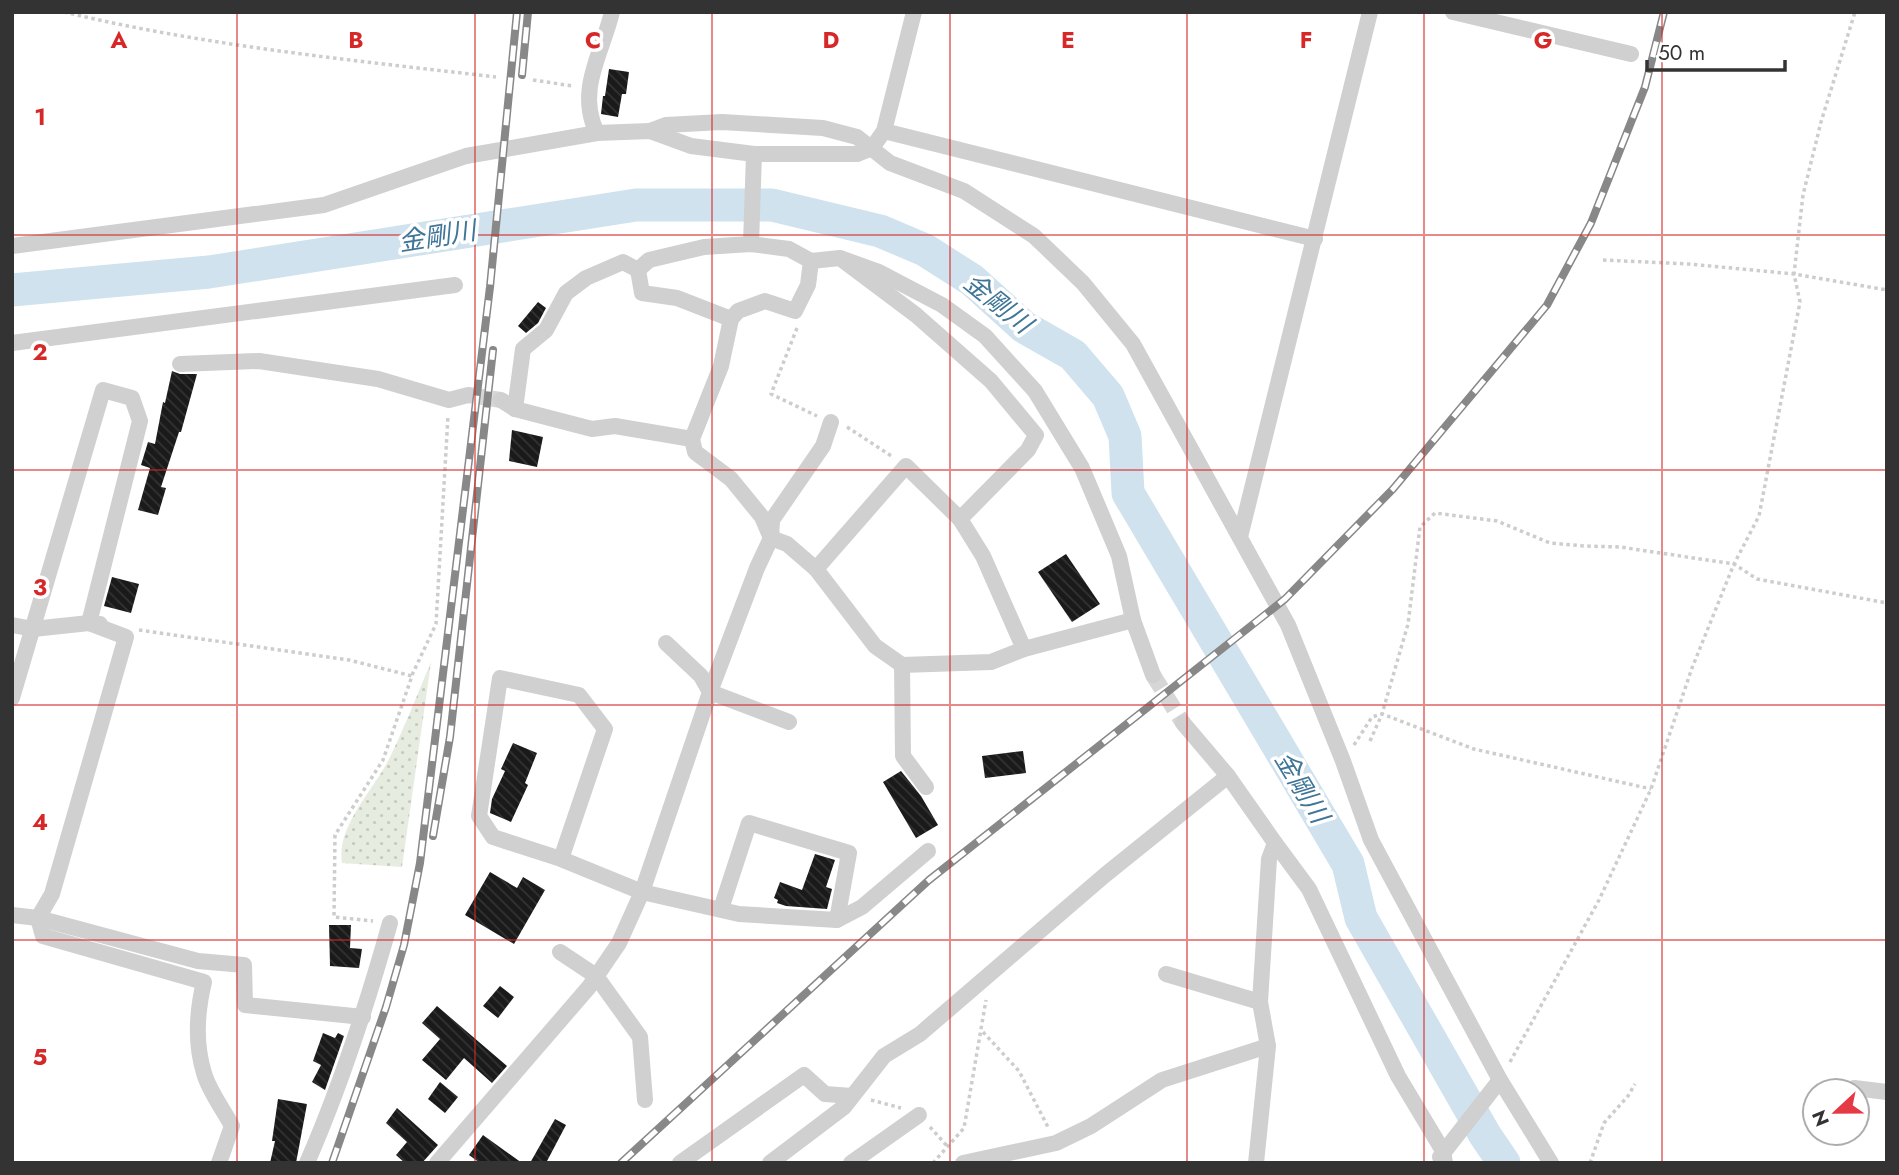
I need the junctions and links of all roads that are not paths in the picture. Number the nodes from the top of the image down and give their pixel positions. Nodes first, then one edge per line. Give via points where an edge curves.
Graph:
1 (612, 12) edge
2 (914, 12) edge
3 (1370, 12) edge
4 (1452, 12) edge
5 (1631, 54) dead end
6 (650, 131) junction
7 (884, 131) junction
8 (597, 133) junction
9 (872, 148) junction
10 (753, 161) junction
11 (12, 234) edge
12 (1315, 239) junction
13 (45, 242) junction
14 (751, 244) junction
15 (12, 246) edge
16 (840, 258) junction
17 (811, 261) junction
18 (638, 270) junction
19 (454, 285) dead end
20 (731, 319) junction
21 (12, 343) edge
22 (180, 364) dead end
23 (468, 395) tunnel mouth
24 (500, 400) tunnel mouth
25 (515, 409) junction
26 (831, 422) road end
27 (692, 439) junction
28 (960, 519) junction
29 (1240, 537) junction
30 (771, 538) junction
31 (816, 569) junction
32 (1133, 620) junction
33 (89, 623) junction
34 (12, 625) edge
35 (33, 629) junction
36 (130, 629) road end
37 (666, 643) dead end
38 (1024, 649) junction
39 (902, 665) junction
40 (1153, 675) tunnel mouth
41 (710, 692) junction
42 (12, 698) edge
43 (789, 722) dead end
44 (1184, 723) tunnel mouth
45 (1228, 776) junction
46 (926, 787) dead end
47 (1275, 843) junction
48 (928, 851) dead end
49 (561, 859) junction
50 (642, 892) junction
51 (720, 909) junction
52 (12, 915) edge
53 (38, 918) junction
54 (837, 920) junction
55 (390, 923) road end
56 (561, 952) dead end
57 (1166, 974) dead end
58 (596, 976) junction
59 (1260, 1002) junction
60 (363, 1017) junction
61 (1268, 1046) junction
62 (1500, 1080) junction
63 (852, 1096) junction
64 (645, 1100) dead end
65 (919, 1115) dead end
66 (1442, 1159) edge
67 (219, 1163) edge
68 (307, 1163) edge
69 (437, 1163) edge
70 (680, 1163) edge
71 (770, 1163) edge
72 (850, 1163) edge
73 (963, 1163) edge
74 (1256, 1163) edge
75 (1551, 1163) edge

1 - 8 street via 590,79 589,116
2 - 7 street
3 - 12 street
4 - 5 street
6 - 8 street
6 - 9 street via 666,125 722,122 823,128 857,136
6 - 10 street
7 - 9 street
7 - 12 street
8 - 13 street via 466,156 324,205
9 - 10 street via 857,154
9 - 29 street via 890,163 964,191 1034,236 1083,283 1133,344
10 - 14 street
11 - 13 street via 30,234
12 - 29 street
13 - 15 street
14 - 17 street via 789,249
14 - 18 street via 704,247 649,260
16 - 17 street
16 - 28 street via 916,314 991,382 1035,435 1028,450
16 - 32 street via 879,272 942,305 985,336 1035,391 1082,468 1119,556
17 - 20 street via 808,285 795,310 765,301 738,311
18 - 20 street via 642,293 677,298
18 - 25 street via 623,262 586,278 566,293 546,330 523,349
19 - 21 street
20 - 27 street via 721,366
22 - 23 street via 259,361 378,379 449,400
24 - 25 street
25 - 27 street via 592,429 615,426
26 - 30 street via 823,446 772,520
27 - 30 street via 695,452 731,479 762,517
28 - 31 street via 906,466
28 - 38 street via 983,556
29 - 62 street via 1288,625 1371,840
30 - 31 street via 787,544
30 - 41 street
31 - 39 street via 875,646
32 - 38 street
32 - 40 street
33 - 35 street
33 - 35 street via 139,421 132,398 103,390
33 - 36 street
33 - 53 street via 126,637 52,894
34 - 35 street
35 - 42 street
37 - 41 street via 701,676
38 - 39 street via 991,662
39 - 46 street via 903,756
41 - 43 street
41 - 50 street
44 - 45 street
45 - 47 street
45 - 63 street via 920,1034 884,1056
47 - 59 street via 1269,859
47 - 66 street via 1309,889
48 - 54 street via 862,907
49 - 49 street via 494,837 479,816 500,678 579,695 605,729
49 - 50 street
50 - 51 street
50 - 58 street via 619,943
51 - 54 street
51 - 54 street via 749,822 849,853
52 - 53 street
53 - 60 street via 198,961 244,965 244,1005
53 - 67 street via 44,936 204,982 198,1040 204,1074 232,1126
55 - 60 street
56 - 58 street
57 - 59 street
58 - 64 street via 640,1037
58 - 69 street
59 - 61 street
60 - 68 street
61 - 73 street via 1162,1080 1056,1143
61 - 74 street
62 - 66 street
62 - 75 street
63 - 70 street via 825,1094 804,1075
63 - 71 street
65 - 72 street

